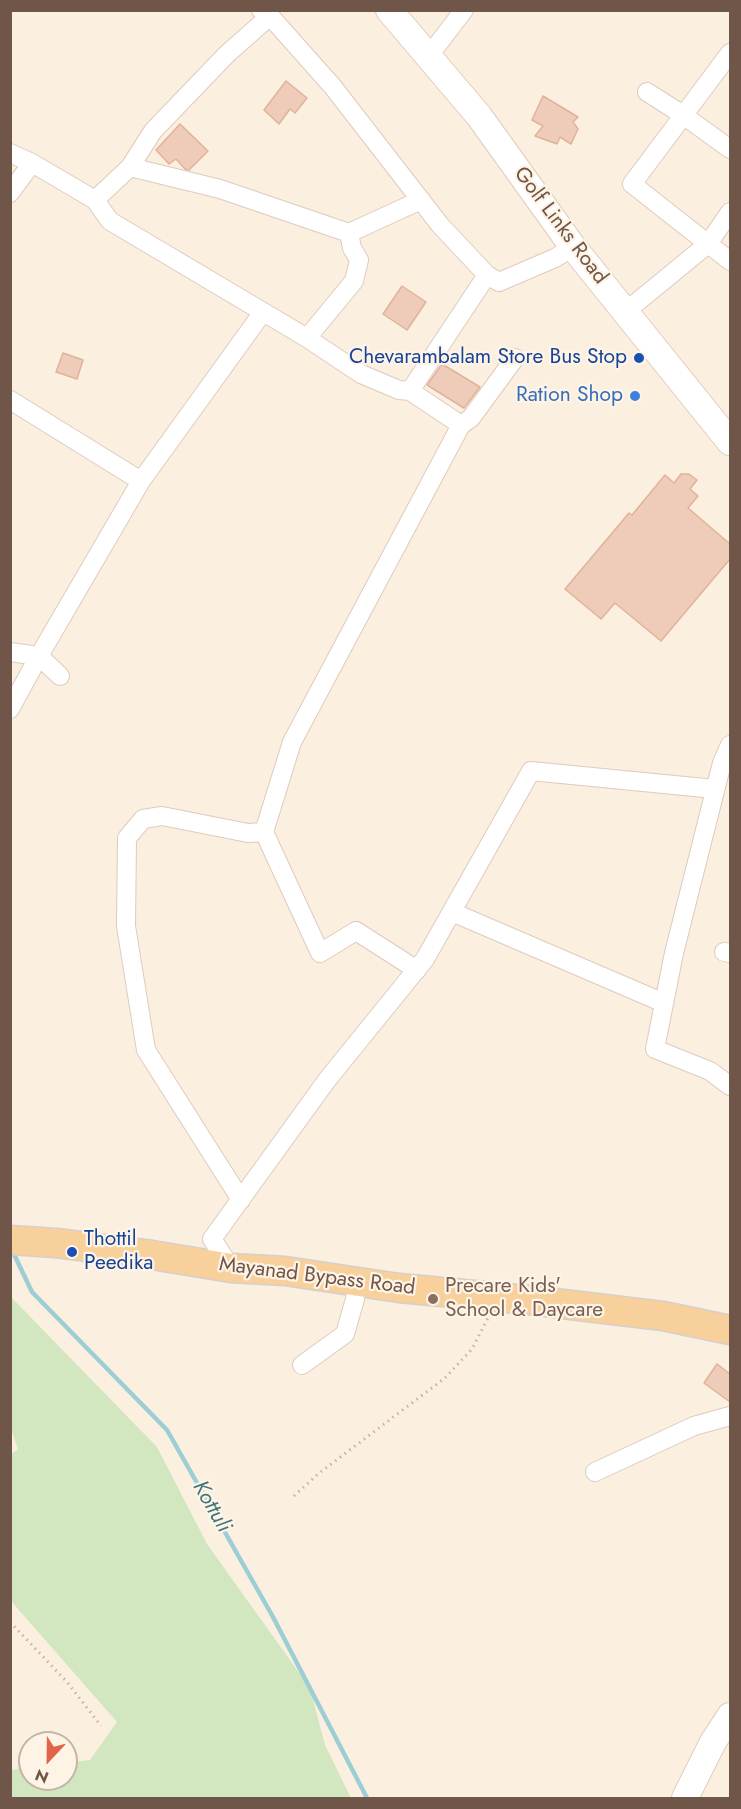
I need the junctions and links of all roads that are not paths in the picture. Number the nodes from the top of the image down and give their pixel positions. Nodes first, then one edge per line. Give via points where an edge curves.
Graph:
1 (388, 10) edge
2 (464, 10) edge
3 (265, 13) edge
4 (730, 53) edge
5 (428, 57) junction
6 (647, 92) dead end
7 (683, 116) junction
8 (730, 149) edge
9 (10, 153) edge
10 (32, 163) junction
11 (130, 167) junction
12 (10, 193) edge
13 (95, 200) junction
14 (421, 200) junction
15 (730, 212) edge
16 (349, 233) junction
17 (708, 244) junction
18 (573, 248) junction
19 (730, 261) edge
20 (487, 275) junction
21 (263, 312) junction
22 (625, 312) junction
23 (307, 338) junction
24 (515, 358) dead end
25 (410, 391) junction
26 (10, 400) edge
27 (461, 426) junction
28 (730, 442) edge
29 (141, 481) junction
30 (10, 652) edge
31 (39, 656) junction
32 (60, 676) dead end
33 (10, 709) edge
34 (730, 745) edge
35 (715, 789) junction
36 (264, 832) junction
37 (452, 912) junction
38 (417, 970) junction
39 (664, 1003) junction
40 (730, 1086) edge
41 (241, 1200) junction
42 (10, 1240) edge
43 (231, 1268) junction
44 (357, 1282) junction
45 (730, 1330) edge
46 (302, 1365) dead end
47 (730, 1416) edge
48 (595, 1472) dead end
49 (730, 1716) edge
50 (686, 1798) edge

1 - 5 main road, Golf Links Road
2 - 5 street
3 - 11 street via 153,131
3 - 14 street via 333,87
4 - 7 street
5 - 18 main road, Golf Links Road via 479,116
6 - 7 street
7 - 8 street
7 - 17 street via 632,184
9 - 10 street
10 - 12 street
10 - 13 street
11 - 13 street
11 - 16 street via 220,189
13 - 21 street via 110,221
14 - 16 street
14 - 20 street
15 - 17 street
16 - 23 street via 359,260 354,281
17 - 19 street
17 - 22 street
18 - 20 street via 499,282
18 - 22 main road, Golf Links Road
20 - 25 street
21 - 23 street
21 - 29 street
22 - 28 main road, Golf Links Road
23 - 25 street via 361,374
24 - 27 street
25 - 27 street
26 - 29 street
27 - 36 street via 292,742
29 - 31 street
30 - 31 street
31 - 32 street
31 - 33 street
34 - 35 street
35 - 37 street via 531,771
35 - 39 street
36 - 38 street via 320,953 356,931
36 - 41 street via 248,833 162,816 143,819 127,837 126,926 146,1050
37 - 38 street
37 - 39 street
38 - 41 street via 327,1080
39 - 40 street via 655,1049 710,1071
41 - 43 street via 212,1239
42 - 43 main road, Mayanad Bypass Road
43 - 44 main road, Mayanad Bypass Road
44 - 45 main road, Mayanad Bypass Road via 663,1316
44 - 46 street via 345,1334
47 - 48 street via 694,1426
49 - 50 main road

